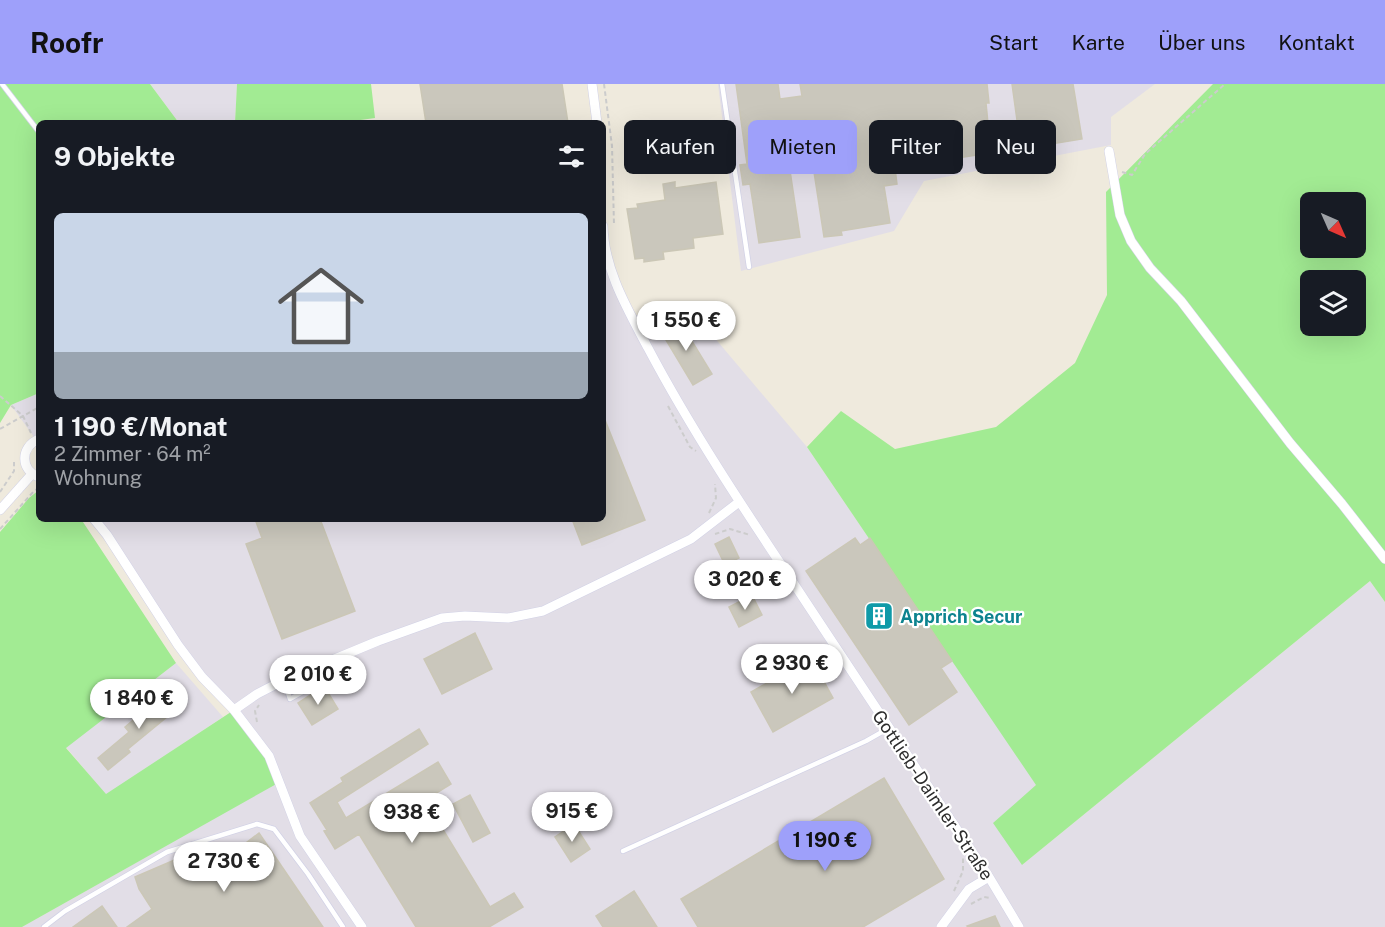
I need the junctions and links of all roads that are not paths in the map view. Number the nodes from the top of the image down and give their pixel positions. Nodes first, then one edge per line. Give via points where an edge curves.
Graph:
1 (2, 84) edge
2 (592, 84) edge
3 (722, 84) edge
4 (597, 120) edge
5 (36, 128) edge
6 (1108, 151) dead end
7 (606, 249) edge
8 (749, 267) dead end
9 (36, 441) edge
10 (35, 476) edge
11 (740, 502) junction
12 (0, 510) edge
13 (96, 522) edge
14 (1385, 559) edge
15 (324, 663) junction
16 (284, 680) junction
17 (234, 710) junction
18 (889, 728) junction
19 (623, 852) dead end
20 (988, 877) junction
21 (44, 927) edge
22 (343, 927) edge
23 (362, 927) edge
24 (941, 927) edge
25 (1019, 927) edge

1 - 5 lane
2 - 4 street
3 - 8 lane
6 - 14 street via 1120,215 1131,241
7 - 11 street, Gottlieb-Daimler-Straße via 632,316 675,398
9 - 10 street via 24,454 26,467
10 - 12 street
11 - 15 street via 691,539 543,610 508,618 442,618
11 - 18 street, Gottlieb-Daimler-Straße
13 - 17 street via 178,645
15 - 16 street
15 - 16 lane via 324,680 290,699
16 - 17 street
17 - 23 street via 268,756 300,836
18 - 19 lane
18 - 20 street, Gottlieb-Daimler-Straße
20 - 24 street via 969,890
20 - 25 street, Gottlieb-Daimler-Straße
21 - 22 lane via 167,852 257,824 274,829

